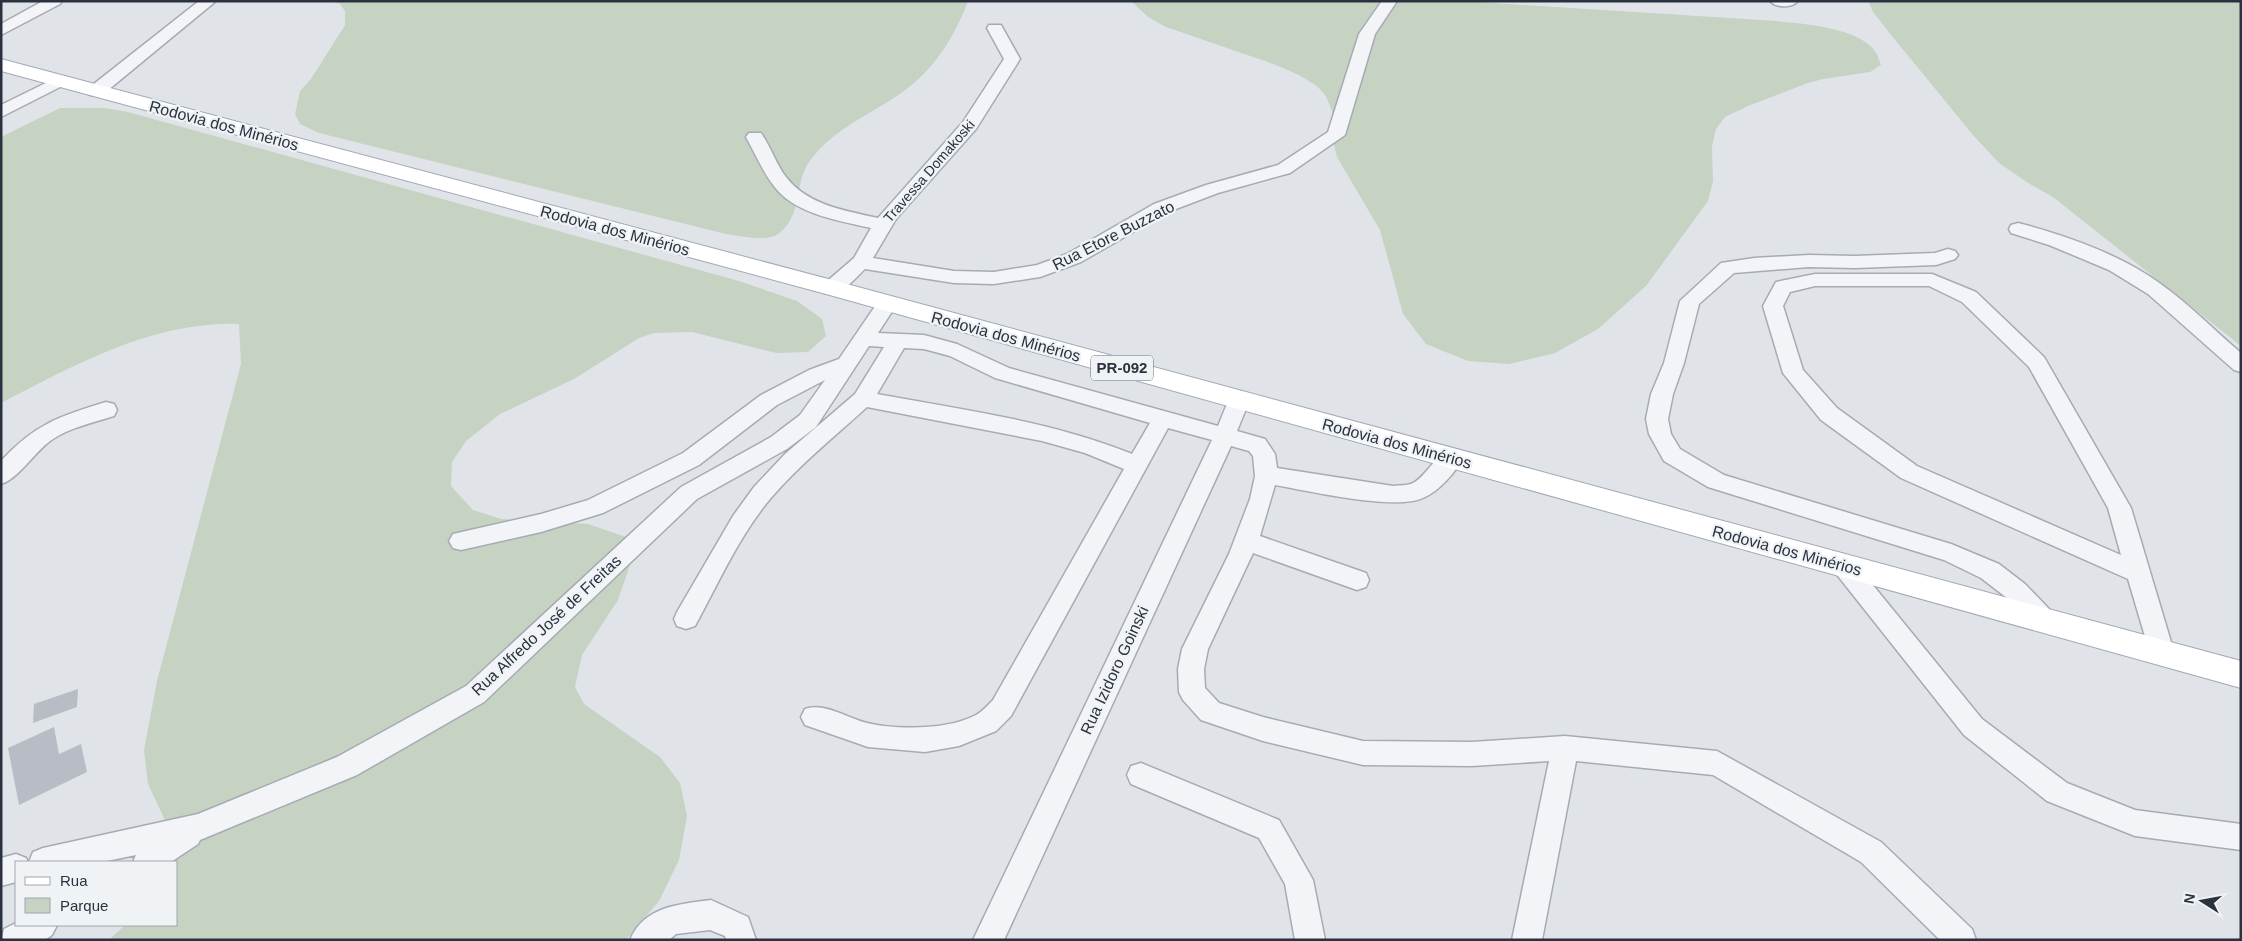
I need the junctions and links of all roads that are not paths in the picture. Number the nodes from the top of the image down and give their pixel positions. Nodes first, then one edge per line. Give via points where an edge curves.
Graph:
1 (55, 1) edge
2 (210, 1) edge
3 (1390, 1) edge
4 (1777, 1) edge
5 (1791, 1) edge
6 (995, 28) dead end
7 (1, 30) edge
8 (1, 66) edge
9 (60, 81) junction
10 (96, 91) junction
11 (1, 112) edge
12 (755, 137) dead end
13 (882, 226) junction
14 (2018, 229) dead end
15 (1948, 255) dead end
16 (861, 262) junction
17 (832, 288) junction
18 (887, 304) junction
19 (863, 339) junction
20 (899, 340) junction
21 (847, 364) junction
22 (2241, 365) edge
23 (863, 399) junction
24 (1239, 400) junction
25 (106, 410) dead end
26 (1163, 418) junction
27 (1225, 435) junction
28 (1452, 458) junction
29 (1137, 465) junction
30 (1265, 475) junction
31 (1, 476) edge
32 (461, 541) dead end
33 (1247, 541) junction
34 (1842, 564) junction
35 (2138, 573) junction
36 (1358, 580) dead end
37 (686, 619) dead end
38 (2042, 619) junction
39 (2161, 652) junction
40 (2241, 675) edge
41 (814, 717) dead end
42 (1565, 748) junction
43 (1141, 775) dead end
44 (199, 827) junction
45 (2241, 837) edge
46 (47, 861) edge
47 (148, 861) edge
48 (15, 868) edge
49 (1, 872) edge
50 (40, 926) edge
51 (995, 937) edge
52 (15, 940) edge
53 (645, 940) edge
54 (742, 940) edge
55 (1310, 940) edge
56 (1528, 940) edge
57 (1961, 940) edge

1 - 7 street
2 - 10 street
3 - 16 street, Rua Etore Buzzato via 1367,34 1336,135 1284,169 1212,189 1161,208 1074,258 1040,271 994,278 954,277
4 - 5 street
6 - 13 street, Travessa Domakoski via 1012,59 970,125
8 - 9 main road, Rodovia dos Minérios / PR-092
9 - 10 main road, Rodovia dos Minérios / PR-092
9 - 11 street
10 - 17 main road, Rodovia dos Minérios / PR-092
12 - 13 street via 770,166 790,192 836,214
13 - 16 street, Travessa Domakoski
14 - 22 street via 2108,263 2155,289
15 - 38 street via 1936,259 1809,261 1728,268 1690,301 1674,363 1662,394 1657,419 1660,434 1672,455 1716,481 1951,553 2010,586
16 - 17 street
17 - 18 main road, Rodovia dos Minérios / PR-092
18 - 19 street, Rua Alfredo José de Freitas
18 - 24 main road, Rodovia dos Minérios / PR-092
19 - 20 street
19 - 21 street, Rua Alfredo José de Freitas
20 - 23 street
20 - 26 street via 924,342 957,351 1002,373
21 - 32 street via 816,375 769,400 691,459 595,507
21 - 44 street, Rua Alfredo José de Freitas via 808,421 779,443 689,493 475,694 347,766
23 - 29 street via 1042,433 1091,446
23 - 37 street via 793,460 762,494 741,522
24 - 27 street, Rua Izidoro Goinski
24 - 28 main road, Rodovia dos Minérios / PR-092
25 - 31 street via 59,426 38,438
26 - 27 street
26 - 29 street
27 - 30 street via 1257,444 1265,458
27 - 51 street, Rua Izidoro Goinski
28 - 30 street via 1430,483 1416,492 1393,494
28 - 34 main road, Rodovia dos Minérios / PR-092
29 - 41 street via 1002,708 987,723 959,734 925,740 868,735
30 - 33 street
33 - 36 street
33 - 42 street via 1195,649 1191,669 1192,692 1210,712 1363,754 1472,754
34 - 38 main road, Rodovia dos Minérios / PR-092
34 - 45 street via 1973,727 2058,792 2135,823
35 - 35 street via 2119,508 2037,362 1969,298 1932,280 1815,280 1782,287 1773,306 1793,373 1829,414 1909,472
35 - 39 street
38 - 39 main road, Rodovia dos Minérios / PR-092
39 - 40 main road, Rodovia dos Minérios / PR-092
42 - 56 street
42 - 57 street via 1717,763 1871,852
43 - 55 street via 1269,829 1300,880
44 - 46 street, Rua Alfredo José de Freitas
44 - 47 street
48 - 49 street
50 - 52 street
53 - 54 street via 670,920 710,915 738,927

